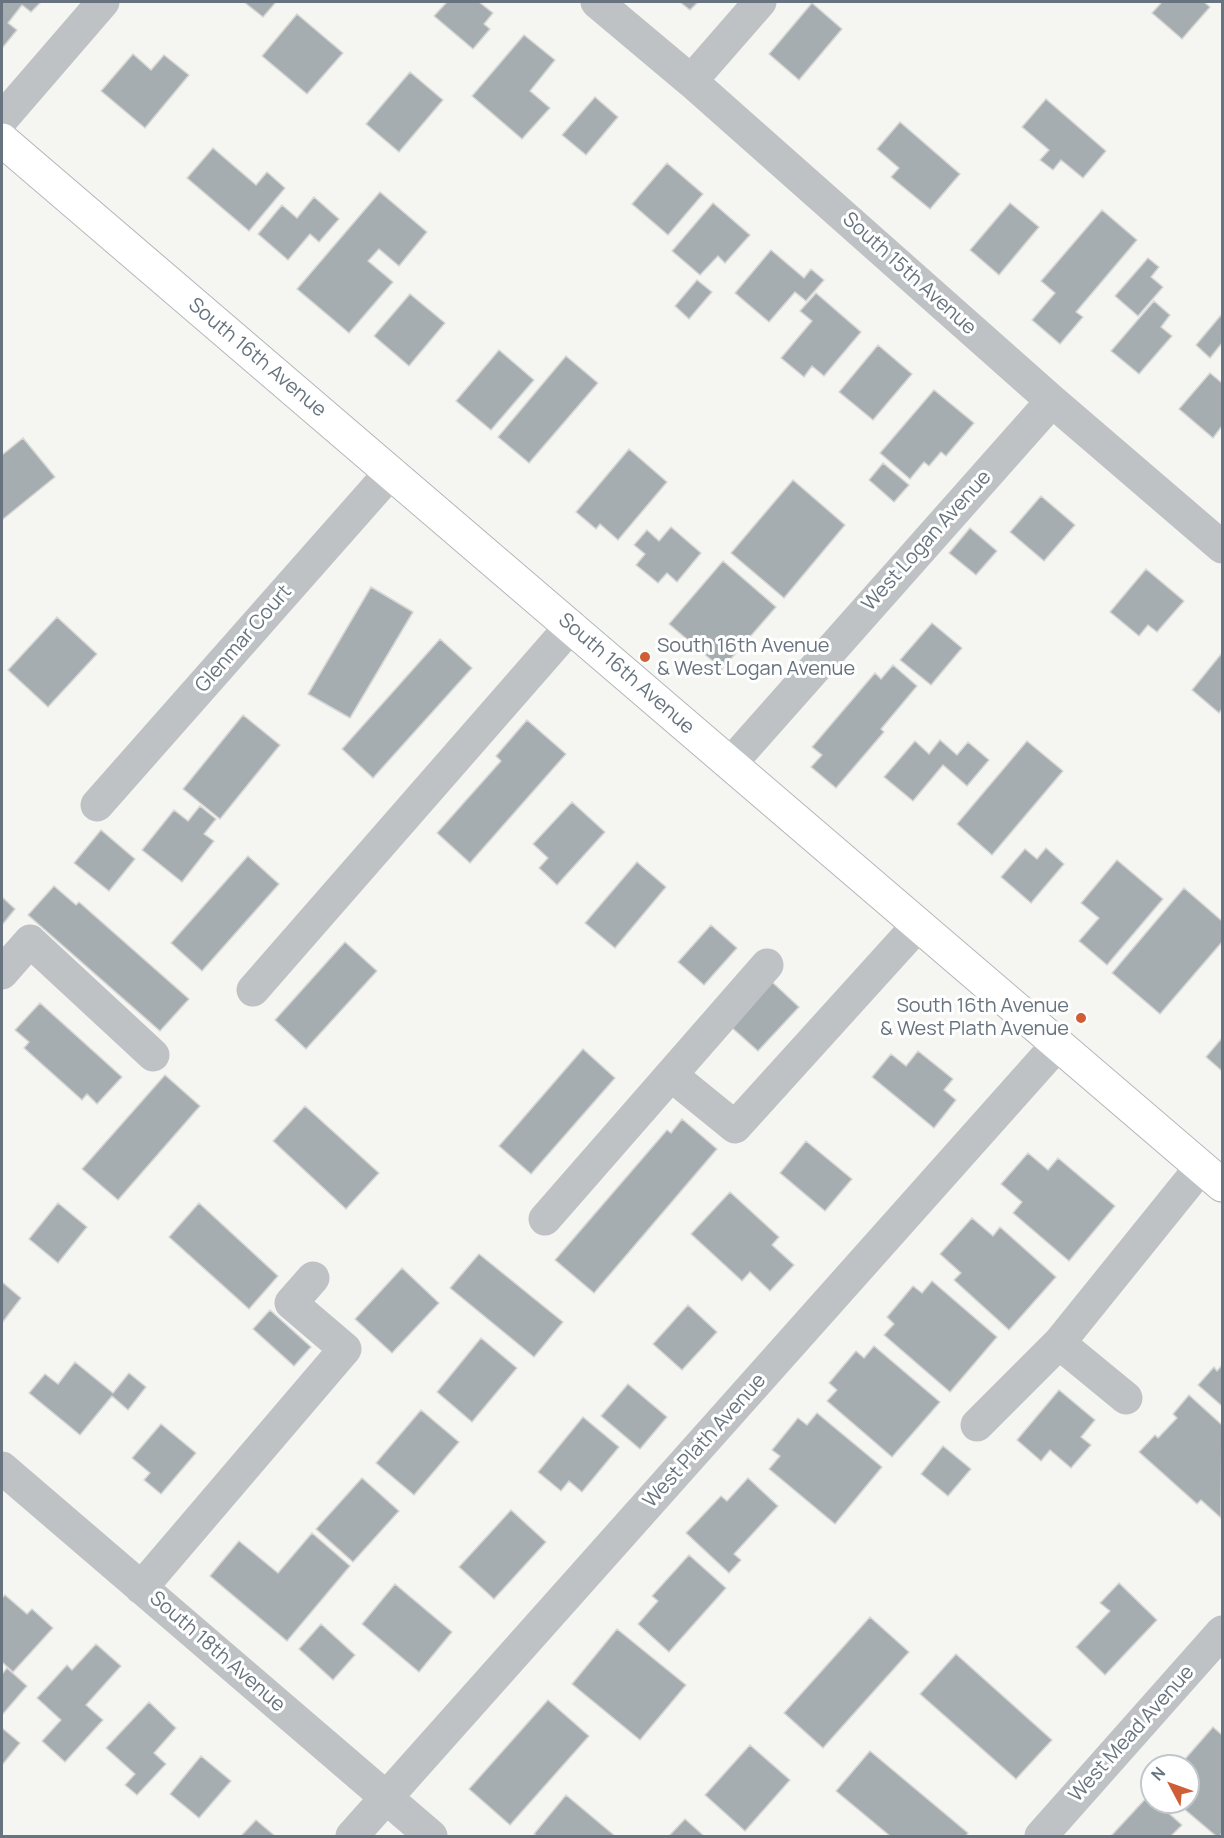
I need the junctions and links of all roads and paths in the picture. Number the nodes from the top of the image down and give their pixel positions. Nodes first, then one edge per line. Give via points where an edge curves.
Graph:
1 (102, 2) edge
2 (597, 2) edge
3 (760, 2) edge
4 (691, 81) junction
5 (2, 119) edge
6 (2, 140) edge
7 (1052, 401) junction
8 (391, 472) junction
9 (1222, 547) edge
10 (571, 626) junction
11 (731, 763) junction
12 (97, 805) dead end
13 (918, 925) junction
14 (767, 965) dead end
15 (2, 973) edge
16 (253, 990) dead end
17 (1057, 1044) junction
18 (153, 1055) dead end
19 (671, 1075) junction
20 (1212, 1176) edge
21 (545, 1219) dead end
22 (314, 1278) dead end
23 (1059, 1343) junction
24 (1126, 1398) dead end
25 (976, 1425) dead end
26 (2, 1468) edge
27 (141, 1588) junction
28 (1222, 1632) edge
29 (387, 1798) junction
30 (352, 1836) edge
31 (431, 1836) edge
32 (1041, 1836) edge

1 - 5 street
2 - 4 street, South 15th Avenue
3 - 4 street
4 - 7 street, South 15th Avenue
6 - 8 main road, South 16th Avenue
7 - 9 street, South 15th Avenue
7 - 11 street, West Logan Avenue
8 - 10 main road, South 16th Avenue
8 - 12 street, Glenmar Court
10 - 11 main road, South 16th Avenue
10 - 16 street
11 - 13 main road, South 16th Avenue
13 - 17 main road, South 16th Avenue
13 - 19 street via 735,1127
14 - 19 street
15 - 18 street via 30,941
17 - 20 main road, South 16th Avenue
17 - 29 street, West Plath Avenue
19 - 21 street
20 - 23 street
22 - 27 street via 291,1303 345,1349
23 - 24 street
23 - 25 street
26 - 27 street, South 18th Avenue
27 - 29 street, South 18th Avenue
28 - 32 street, West Mead Avenue
29 - 30 street, West Plath Avenue
29 - 31 street, South 18th Avenue

